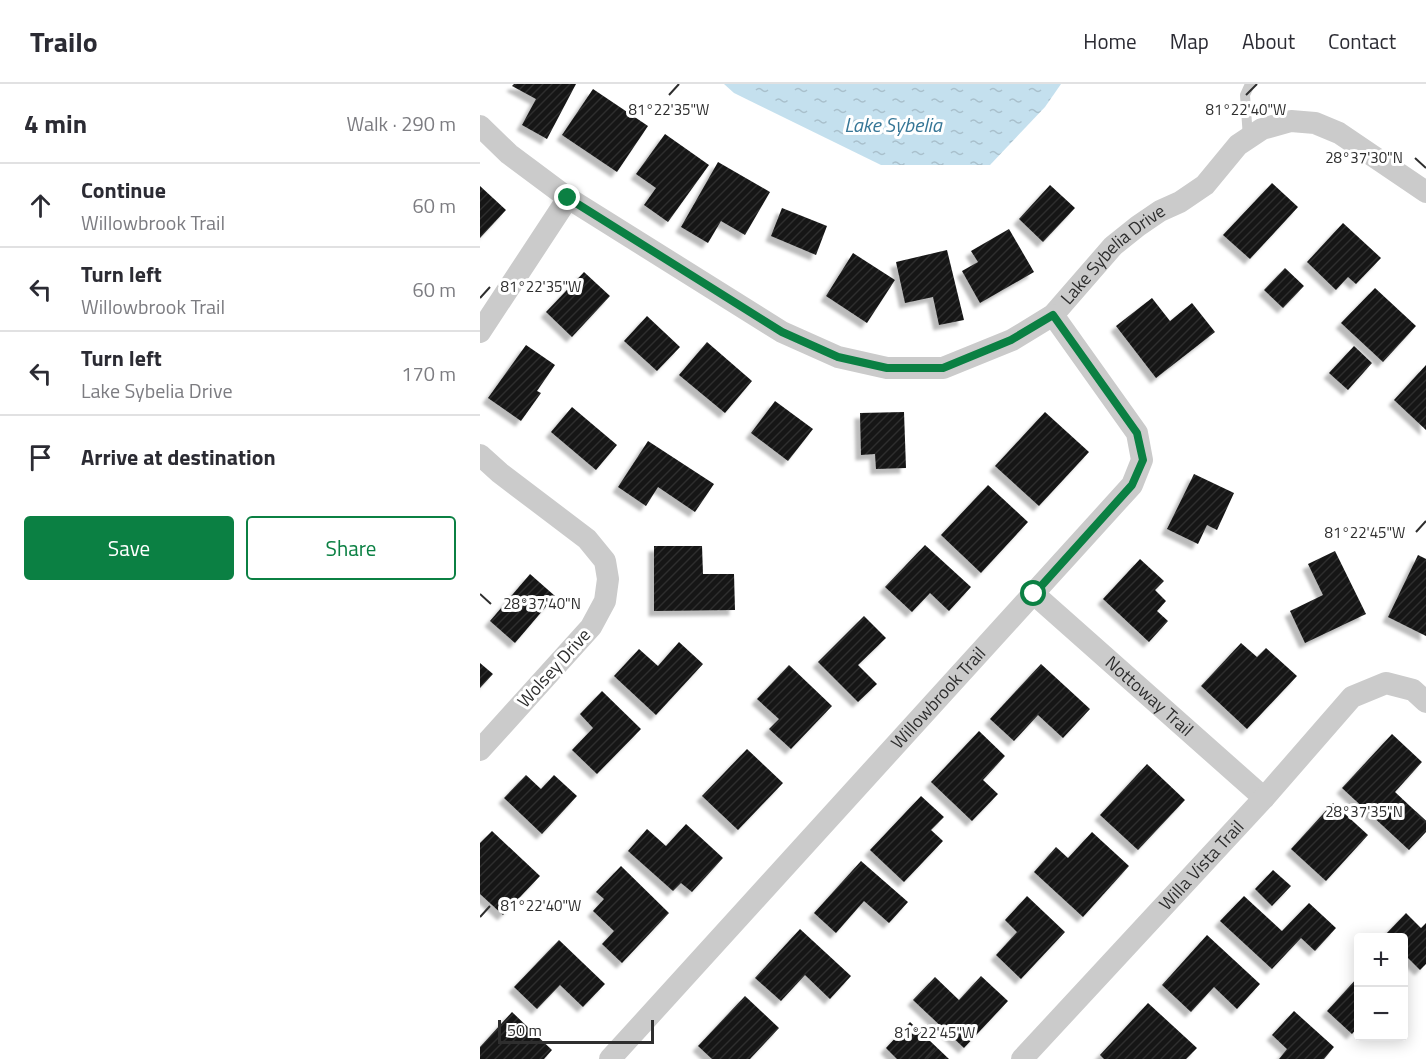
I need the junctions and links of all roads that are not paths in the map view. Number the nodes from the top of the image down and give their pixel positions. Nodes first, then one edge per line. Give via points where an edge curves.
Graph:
1 (1250, 84) edge
2 (480, 126) edge
3 (1248, 138) junction
4 (1426, 192) edge
5 (568, 198) junction
6 (1053, 315) junction
7 (480, 332) edge
8 (480, 455) edge
9 (1034, 594) junction
10 (1426, 702) edge
11 (480, 750) edge
12 (1264, 798) junction
13 (610, 1059) edge
14 (1022, 1059) edge

1 - 3 lane via 1245,95
2 - 5 street, Lake Sybelia Drive via 509,154
3 - 4 street, Lake Sybelia Drive via 1262,129 1291,121 1315,123 1339,133
3 - 6 street, Lake Sybelia Drive via 1205,185 1160,211 1113,246
5 - 6 street, Lake Sybelia Drive via 782,332 838,357 887,368 943,368 1011,340
5 - 7 street
6 - 9 street, Willowbrook Trail via 1137,433 1143,460 1132,485
8 - 11 street, Wolsey Drive via 588,539 605,561 608,579 605,601 591,627
9 - 12 street, Nottoway Trail
9 - 13 street, Willowbrook Trail
10 - 12 street, Willa Vista Trail via 1413,690 1386,683 1352,697
12 - 14 street, Willa Vista Trail

